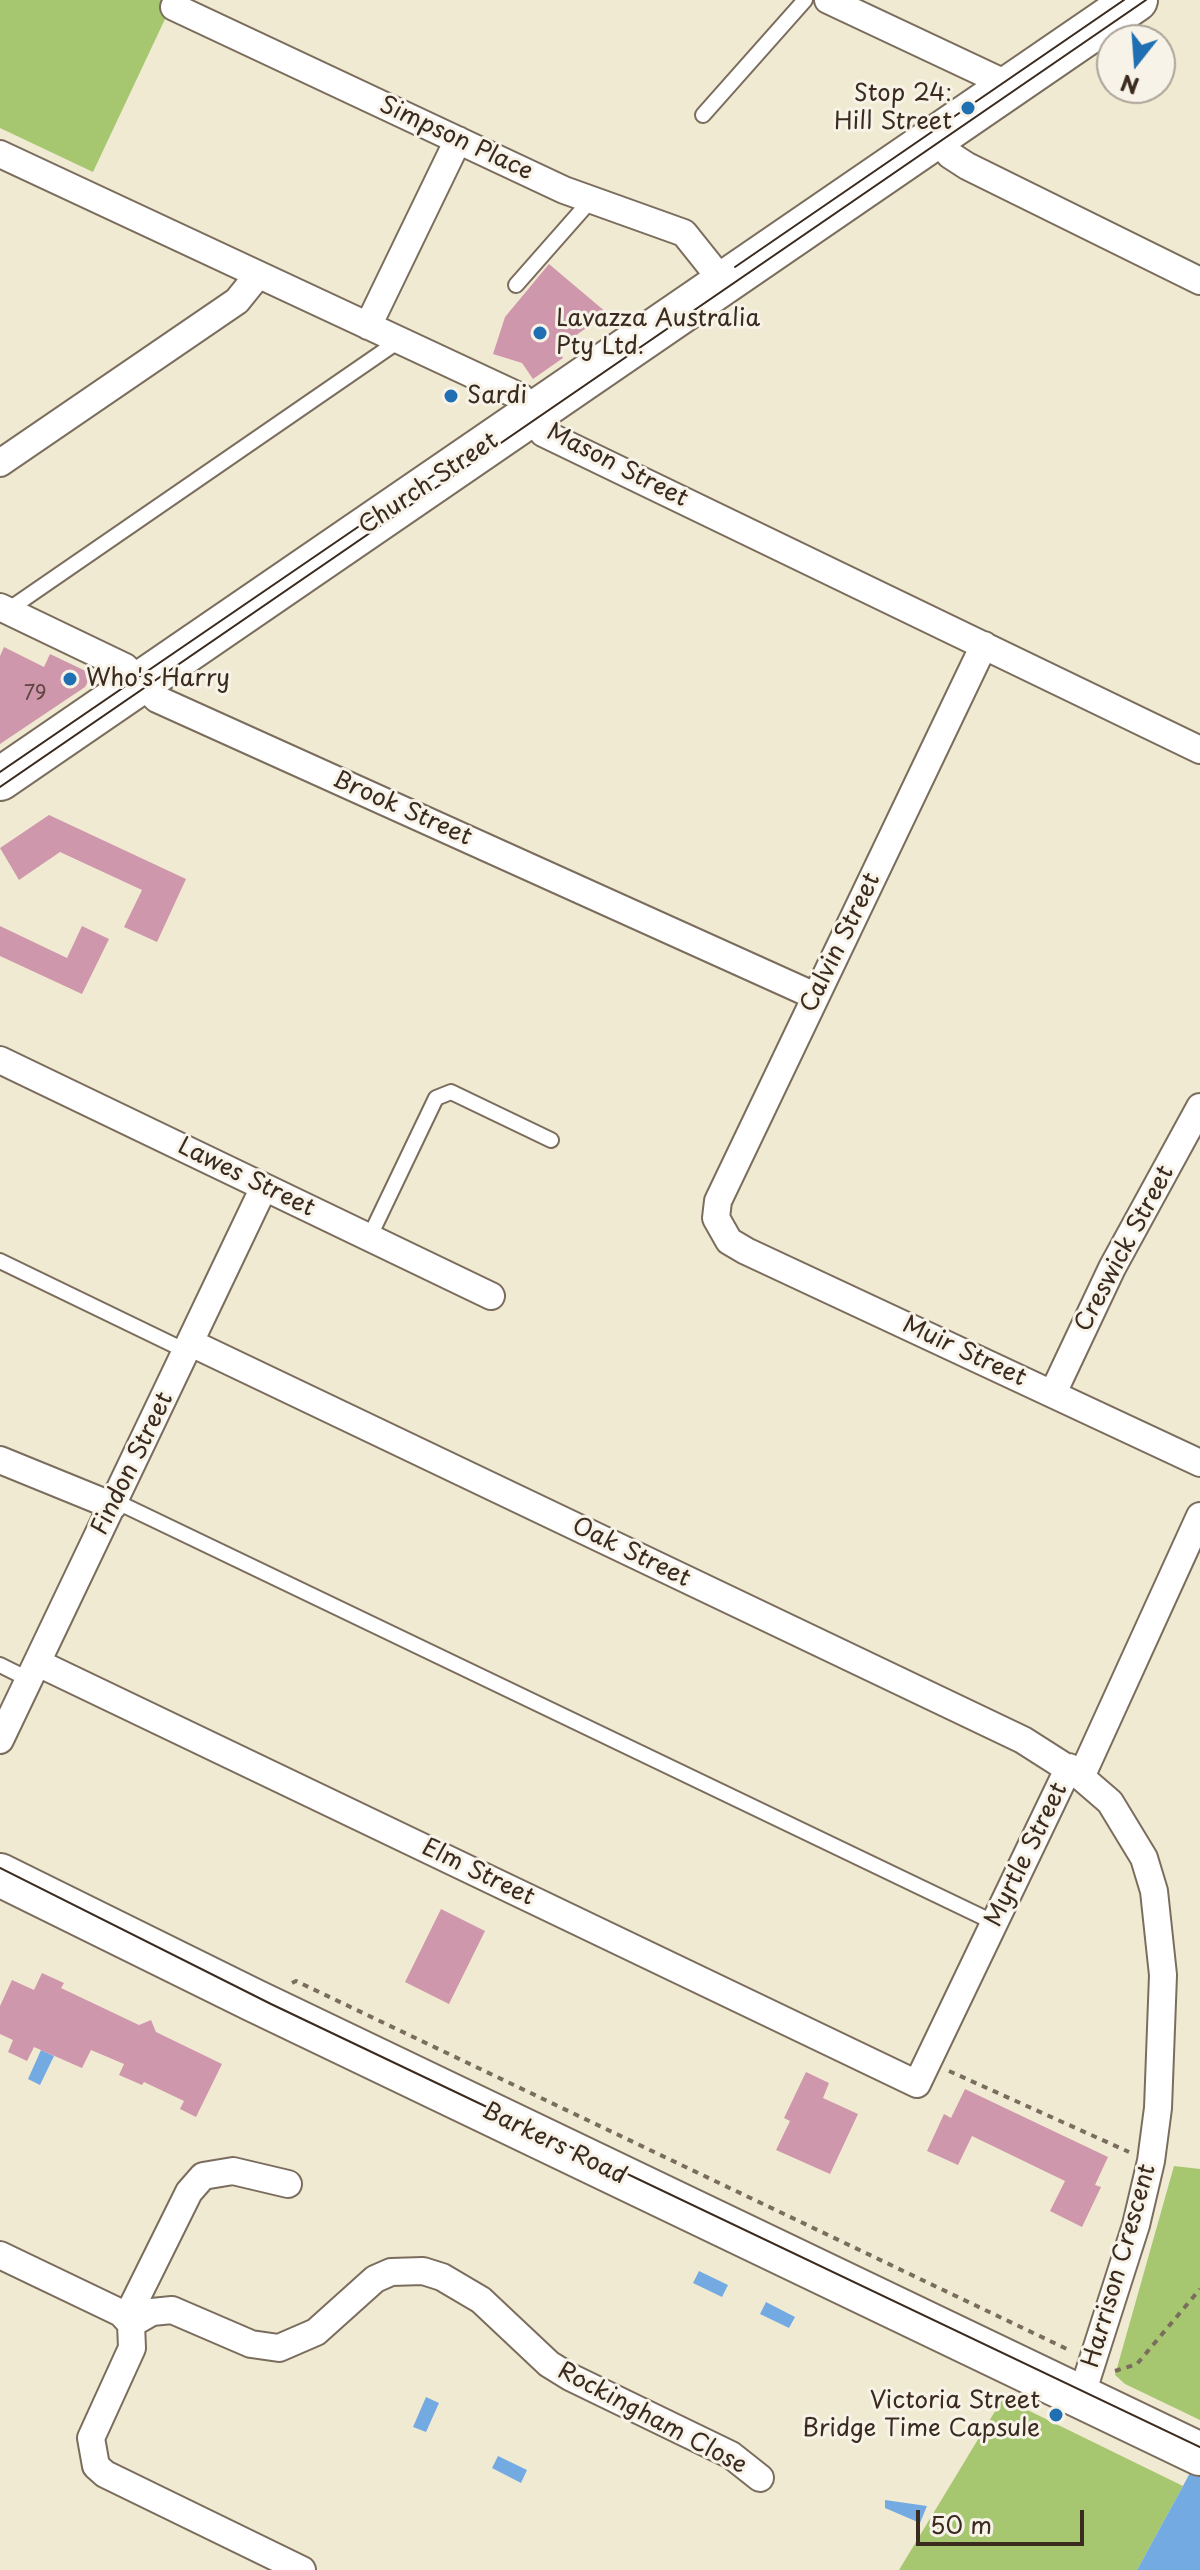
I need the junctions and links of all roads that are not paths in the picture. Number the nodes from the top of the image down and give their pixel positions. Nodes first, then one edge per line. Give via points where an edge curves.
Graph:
1 (805, 0) edge
2 (1136, 0) edge
3 (833, 1) edge
4 (174, 7) dead end
5 (1011, 86) junction
6 (703, 115) dead end
7 (936, 137) junction
8 (458, 140) junction
9 (0, 154) edge
10 (590, 201) junction
11 (258, 275) junction
12 (1200, 281) edge
13 (724, 283) junction
14 (516, 285) dead end
15 (368, 326) junction
16 (400, 340) junction
17 (531, 414) junction
18 (0, 463) edge
19 (3, 611) edge
20 (984, 645) junction
21 (141, 682) junction
22 (1200, 750) edge
23 (0, 779) edge
24 (815, 996) junction
25 (0, 1060) edge
26 (1200, 1107) edge
27 (551, 1140) dead end
28 (264, 1187) junction
29 (369, 1238) junction
30 (729, 1241) joint
31 (0, 1261) edge
32 (491, 1296) dead end
33 (188, 1347) junction
34 (1053, 1393) junction
35 (6, 1463) edge
36 (1200, 1463) edge
37 (111, 1509) junction
38 (1200, 1516) edge
39 (0, 1665) edge
40 (34, 1671) junction
41 (0, 1740) edge
42 (1075, 1772) junction
43 (0, 1875) edge
44 (995, 1923) junction
45 (917, 2084) joint
46 (288, 2184) dead end
47 (0, 2255) edge
48 (129, 2321) junction
49 (1102, 2393) junction
50 (1200, 2454) edge
51 (760, 2478) dead end
52 (302, 2570) edge

1 - 6 lane
2 - 5 main road, Church Street
3 - 5 street
4 - 8 street, Simpson Place
5 - 7 main road, Church Street
7 - 12 street via 967,166
7 - 13 main road, Church Street
8 - 10 street, Simpson Place
8 - 15 street
9 - 11 street, Mason Street
10 - 13 street, Simpson Place via 684,233
10 - 14 lane
11 - 15 street, Mason Street
11 - 18 street via 237,301
13 - 17 main road, Church Street
15 - 16 street, Mason Street
16 - 17 street, Mason Street via 521,397
16 - 19 lane
17 - 20 street, Mason Street via 543,433
17 - 21 main road, Church Street
19 - 21 street, Brook Street via 125,667
20 - 22 street, Mason Street
20 - 24 street, Calvin Street
21 - 23 main road, Church Street
21 - 24 street, Brook Street via 157,699
24 - 30 street, Calvin Street via 718,1201 716,1218
25 - 28 street, Lawes Street
26 - 34 street, Creswick Street via 1112,1268
27 - 29 lane via 451,1092 436,1098
28 - 29 street, Lawes Street
28 - 33 street, Findon Street
29 - 32 street, Lawes Street
30 - 34 street, Muir Street
31 - 33 lane
33 - 37 street, Findon Street
33 - 42 street, Oak Street via 1023,1740
34 - 36 street, Muir Street
35 - 37 street via 59,1481
37 - 40 street, Findon Street
37 - 44 lane
38 - 42 street, Myrtle Street
39 - 40 lane
40 - 41 street, Findon Street
40 - 45 street, Elm Street
42 - 44 street, Myrtle Street
42 - 49 street, Harrison Crescent via 1110,1802 1144,1858 1157,1905 1163,1975 1151,2161
43 - 49 main road, Barkers Road via 253,2000
44 - 45 street, Myrtle Street
46 - 48 street via 233,2171 203,2176 189,2192
47 - 48 street
48 - 51 street, Rockingham Close via 172,2310 251,2344 279,2348 316,2332 375,2279 391,2272 423,2271 489,2306 549,2364 570,2377 731,2455
48 - 52 street via 132,2348 91,2438 96,2466
49 - 50 main road, Barkers Road

